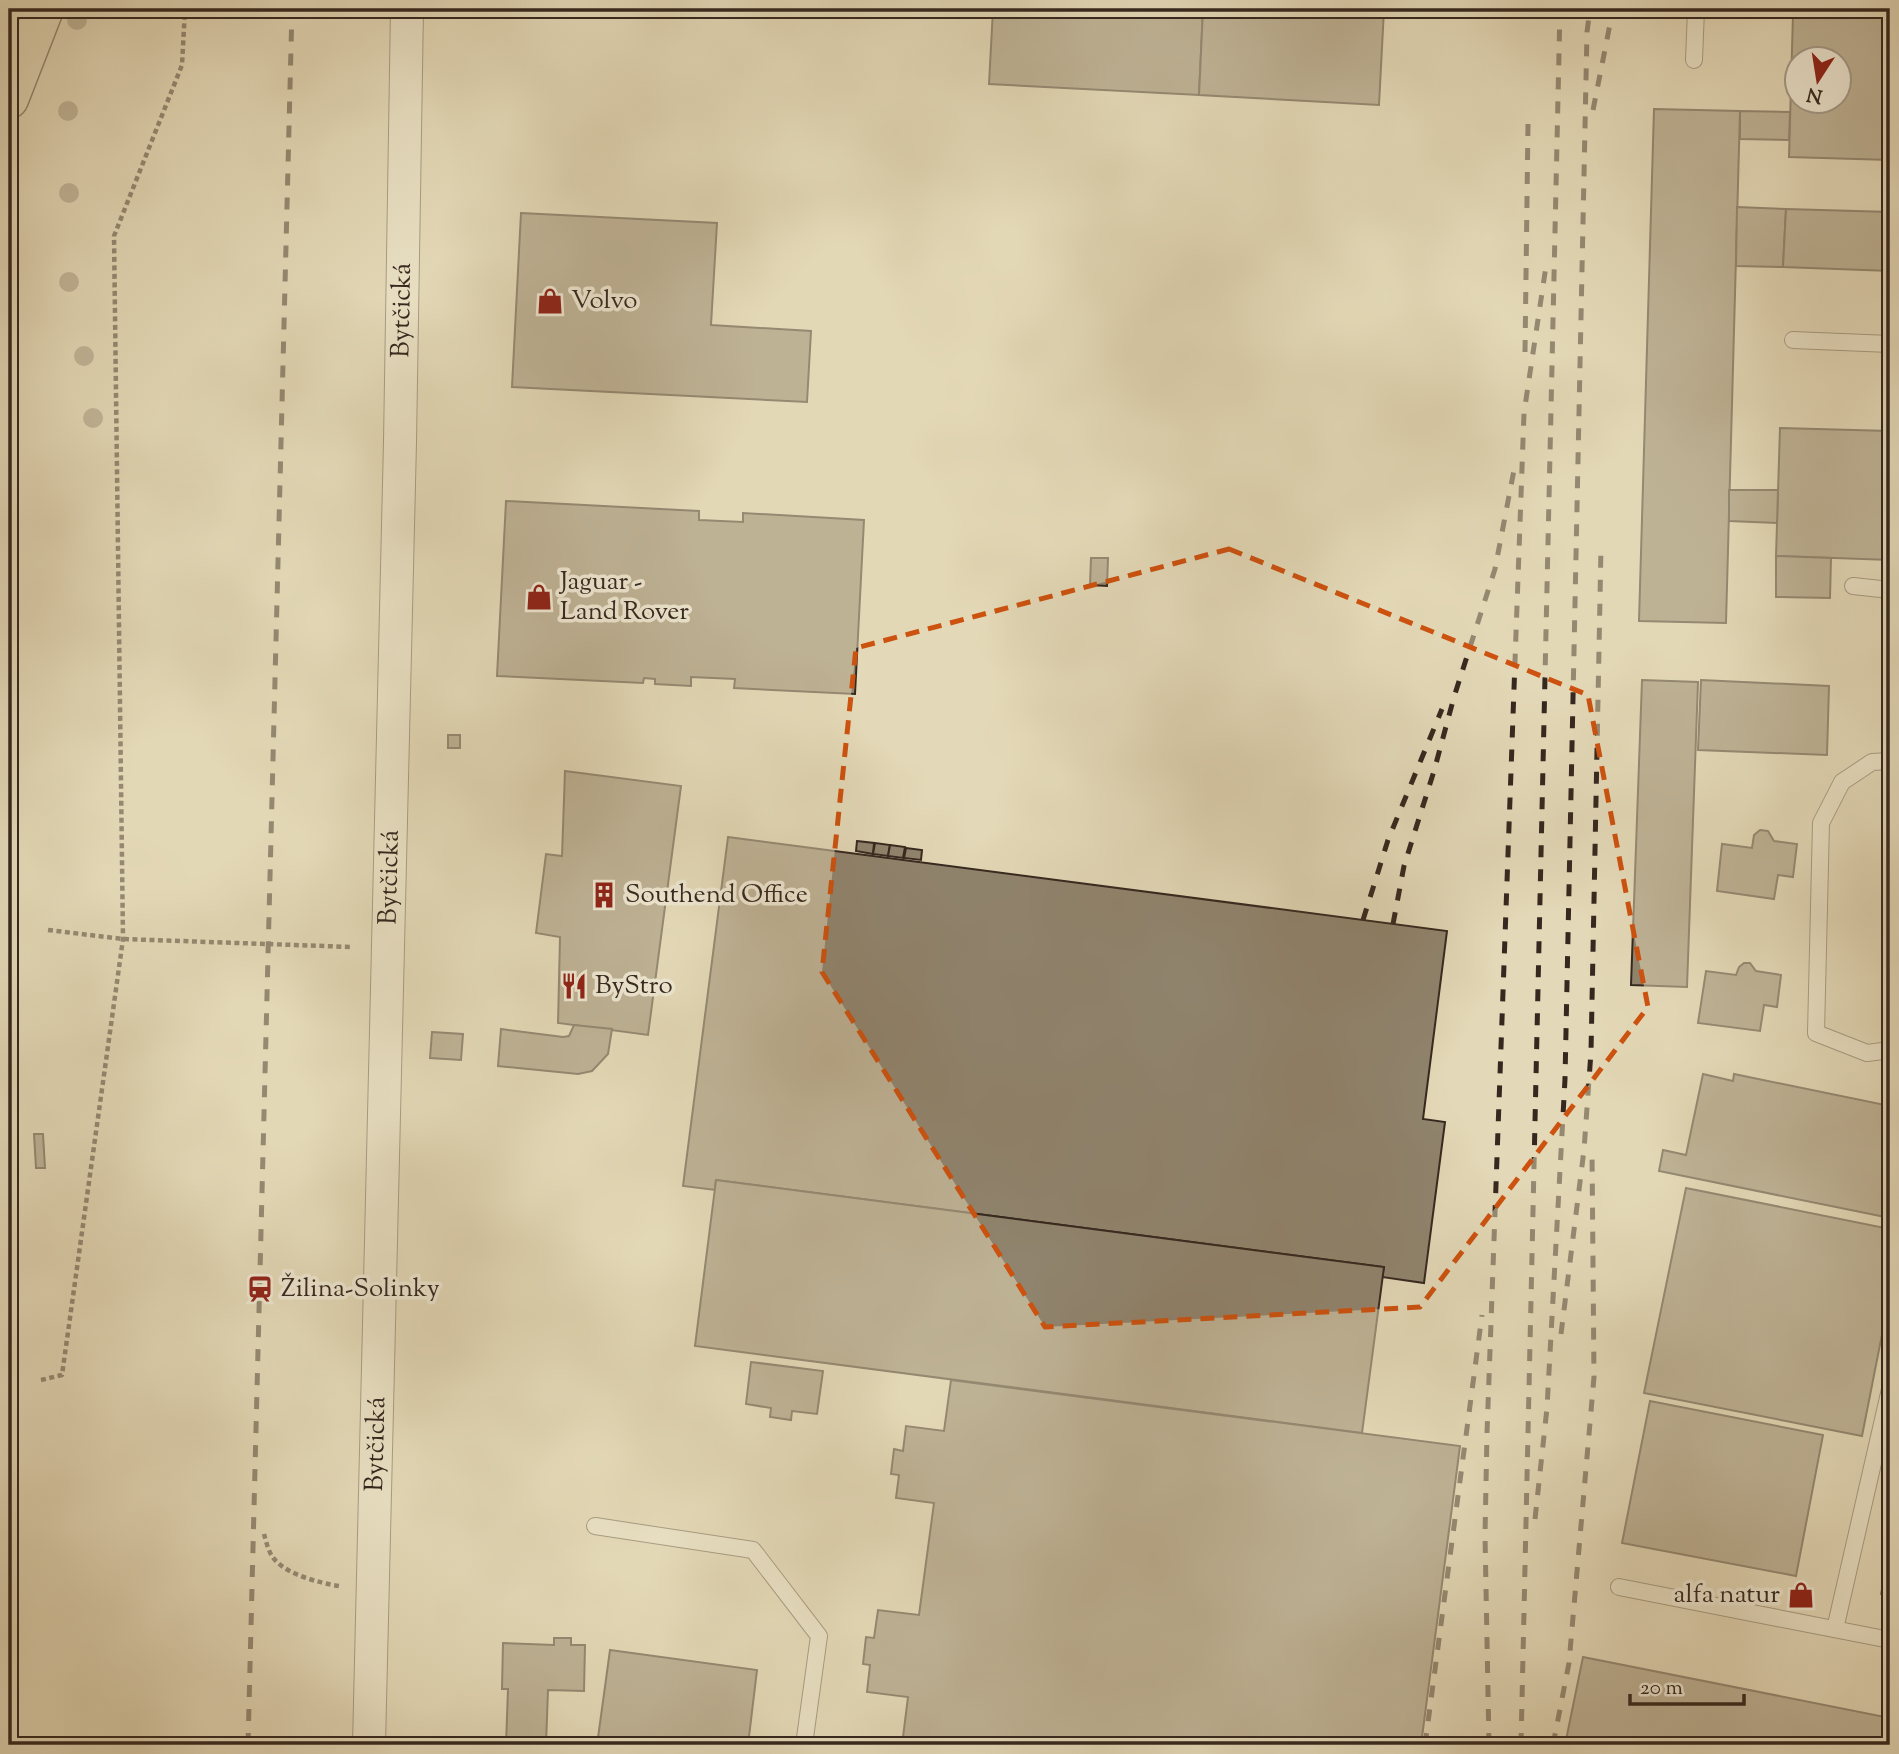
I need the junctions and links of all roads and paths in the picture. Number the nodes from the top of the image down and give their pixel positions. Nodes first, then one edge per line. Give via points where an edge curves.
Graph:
1 (44, 9) edge
2 (185, 9) edge
3 (407, 9) edge
4 (1696, 9) edge
5 (1694, 60) dead end
6 (9, 99) edge
7 (1793, 340) dead end
8 (1890, 344) edge
9 (1853, 586) dead end
10 (1890, 590) edge
11 (1890, 761) edge
12 (48, 930) dead end
13 (123, 939) junction
14 (358, 951) dead end
15 (1890, 1050) edge
16 (41, 1380) dead end
17 (1890, 1389) edge
18 (1885, 1435) edge
19 (595, 1526) dead end
20 (264, 1534) dead end
21 (340, 1587) dead end
22 (1619, 1587) dead end
23 (1835, 1629) junction
24 (1890, 1640) edge
25 (369, 1745) edge
26 (804, 1745) edge

1 - 6 main road
2 - 13 path via 181,65 114,236
3 - 25 street, Bytčická
4 - 5 lane
7 - 8 lane
9 - 10 lane
11 - 15 lane via 1872,762 1842,782 1821,823 1816,1033 1867,1053
12 - 13 path
13 - 14 path via 351,947
13 - 16 path via 62,1375
17 - 18 lane
18 - 23 lane
19 - 26 lane via 753,1550 819,1636
20 - 21 path via 272,1558 294,1573
22 - 23 lane
23 - 24 lane

